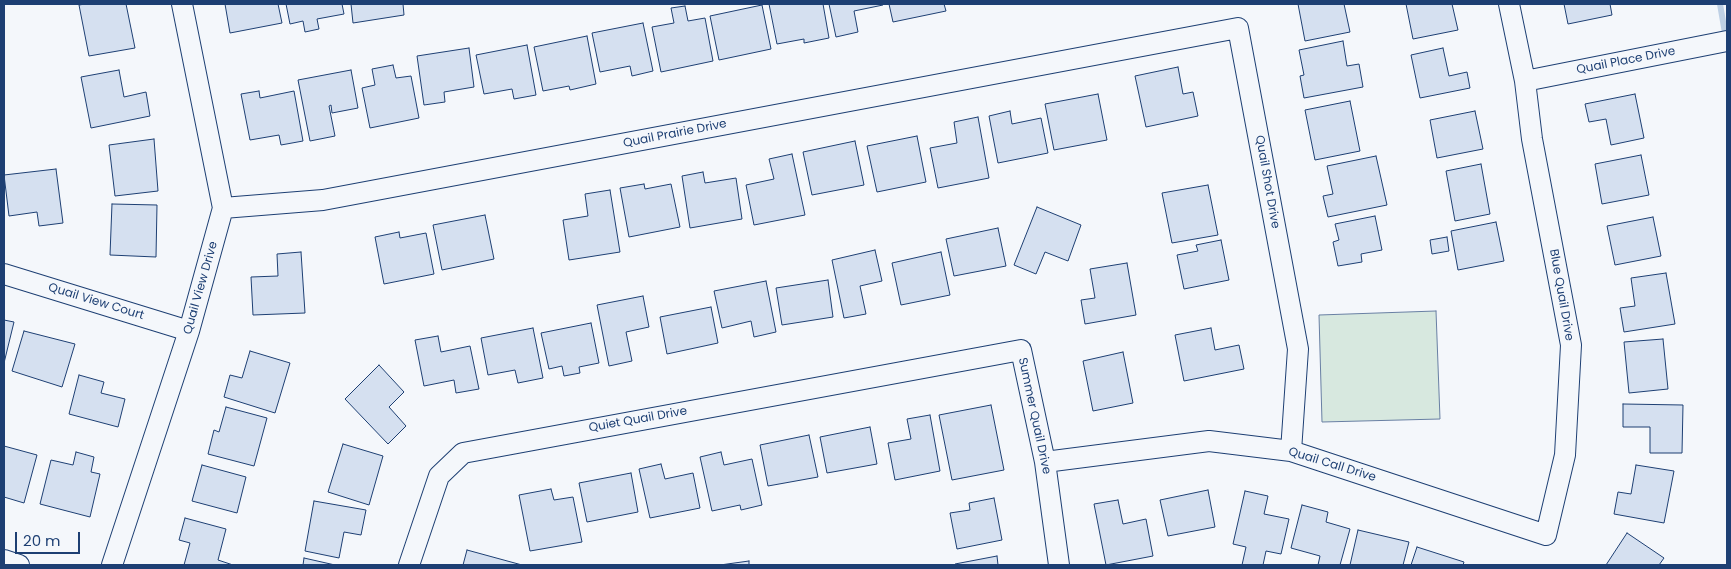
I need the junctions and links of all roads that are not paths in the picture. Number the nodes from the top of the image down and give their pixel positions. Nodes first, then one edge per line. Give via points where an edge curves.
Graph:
1 (182, 4) edge
2 (1509, 4) edge
3 (1727, 41) edge
4 (1126, 49) joint
5 (1525, 81) junction
6 (222, 208) junction
7 (4, 274) edge
8 (189, 331) junction
9 (939, 365) joint
10 (1291, 451) junction
11 (1045, 462) junction
12 (1438, 499) joint
13 (4, 560) edge
14 (19, 565) edge
15 (112, 565) edge
16 (409, 565) edge
17 (1058, 565) edge

1 - 6 street, Quail View Drive
2 - 5 street, Blue Quail Drive
3 - 5 street, Quail Place Drive
4 - 6 street, Quail Prairie Drive via 323,200
4 - 10 street, Quail Shot Drive via 1238,28 1298,349
5 - 12 street, Blue Quail Drive via 1532,139 1571,345 1565,455 1546,535
6 - 8 street, Quail View Drive
7 - 8 street, Quail View Court
8 - 15 street, Quail View Drive
9 - 11 street, Summer Quail Drive via 1021,350
9 - 16 street, Quiet Quail Drive via 463,453 440,476
10 - 11 street, Quail Call Drive via 1209,441
10 - 12 street, Quail Call Drive
11 - 17 street, Summer Quail Drive
13 - 14 street

